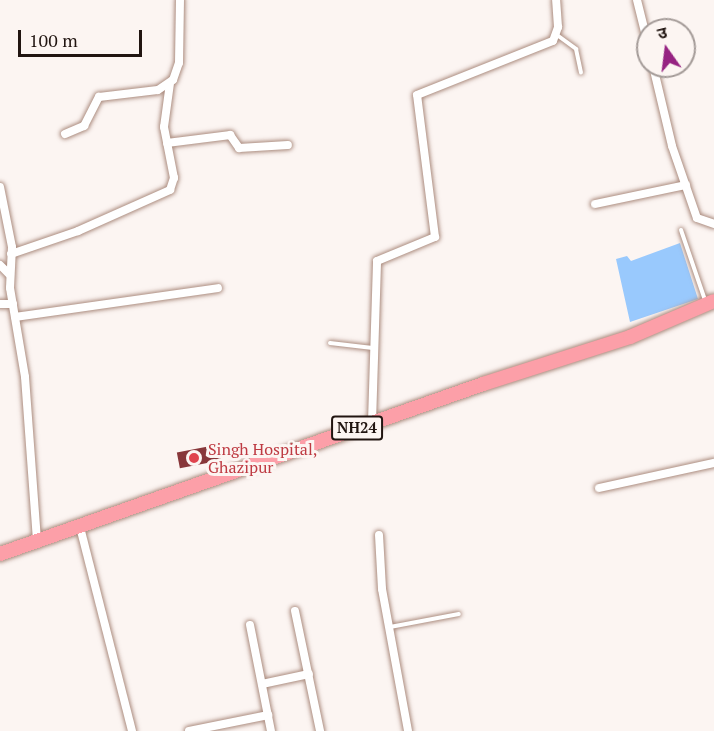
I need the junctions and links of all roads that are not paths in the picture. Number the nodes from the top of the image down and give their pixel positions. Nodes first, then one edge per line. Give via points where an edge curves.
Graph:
1 (180, 0) edge
2 (556, 0) edge
3 (637, 0) edge
4 (642, 18) edge
5 (557, 35) junction
6 (581, 72) dead end
7 (656, 78) edge
8 (170, 83) junction
9 (65, 134) dead end
10 (167, 143) junction
11 (288, 145) dead end
12 (686, 185) junction
13 (0, 187) edge
14 (594, 204) dead end
15 (714, 224) edge
16 (681, 230) dead end
17 (11, 254) junction
18 (0, 265) edge
19 (10, 275) junction
20 (218, 288) dead end
21 (710, 302) edge
22 (0, 304) edge
23 (13, 304) junction
24 (15, 317) junction
25 (330, 343) dead end
26 (373, 348) junction
27 (372, 423) junction
28 (714, 463) edge
29 (599, 488) dead end
30 (80, 527) junction
31 (379, 535) dead end
32 (38, 542) junction
33 (0, 555) edge
34 (295, 611) dead end
35 (459, 614) dead end
36 (250, 625) dead end
37 (389, 628) junction
38 (309, 674) junction
39 (262, 684) junction
40 (268, 715) junction
41 (132, 731) edge
42 (189, 731) edge
43 (271, 731) edge
44 (320, 731) edge
45 (408, 731) edge

1 - 8 street via 179,63
2 - 5 street
3 - 4 street
5 - 6 lane via 576,49
5 - 26 street via 547,45 417,95 435,237 376,261
7 - 12 street
8 - 9 street via 158,90 99,97 84,126
8 - 10 street via 164,127
10 - 11 street via 230,135 239,148
10 - 17 street via 174,178 165,194
12 - 14 street
12 - 15 street via 697,218
13 - 17 street
16 - 21 lane
17 - 19 street
18 - 19 street
19 - 23 street
20 - 24 street
21 - 27 highway, NH24 via 630,337
22 - 23 street
23 - 24 street
24 - 32 street via 25,377
25 - 26 lane
26 - 27 street
27 - 30 highway, NH24
28 - 29 street
30 - 32 highway, NH24
30 - 41 street
31 - 37 street
32 - 33 highway, NH24
34 - 38 street
35 - 37 lane
36 - 39 street
37 - 45 street
38 - 39 street
38 - 44 street
39 - 40 street
40 - 42 street
40 - 43 street

